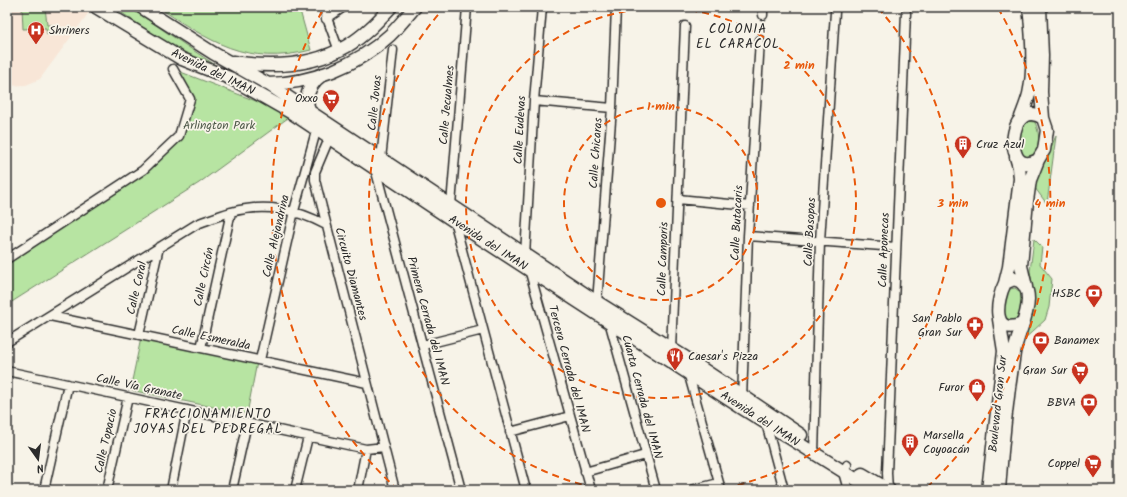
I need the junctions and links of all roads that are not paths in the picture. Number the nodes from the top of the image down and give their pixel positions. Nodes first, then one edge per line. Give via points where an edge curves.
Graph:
1 (96, 7) edge
2 (141, 7) edge
3 (323, 7) edge
4 (344, 7) edge
5 (391, 7) edge
6 (468, 7) edge
7 (542, 7) edge
8 (616, 7) edge
9 (1029, 7) edge
10 (1040, 7) edge
11 (411, 9) edge
12 (835, 12) dead end
13 (906, 13) dead end
14 (326, 19) junction
15 (685, 26) dead end
16 (760, 40) dead end
17 (393, 50) dead end
18 (339, 51) junction
19 (225, 60) junction
20 (173, 69) dead end
21 (324, 73) junction
22 (232, 79) junction
23 (268, 84) junction
24 (534, 101) junction
25 (612, 108) junction
26 (309, 111) junction
27 (1021, 117) junction
28 (1043, 118) junction
29 (318, 123) junction
30 (331, 132) junction
31 (1016, 157) junction
32 (1038, 160) junction
33 (378, 163) junction
34 (305, 169) junction
35 (315, 172) junction
36 (678, 199) junction
37 (451, 205) junction
38 (750, 206) junction
39 (294, 211) junction
40 (230, 212) junction
41 (454, 221) junction
42 (326, 225) junction
43 (748, 236) junction
44 (820, 241) junction
45 (159, 247) junction
46 (896, 247) junction
47 (525, 255) junction
48 (7, 259) edge
49 (530, 270) junction
50 (1004, 283) junction
51 (1026, 287) junction
52 (594, 306) junction
53 (50, 316) junction
54 (611, 316) junction
55 (999, 319) junction
56 (1022, 324) junction
57 (483, 330) junction
58 (139, 335) junction
59 (7, 342) edge
60 (423, 345) junction
61 (202, 348) junction
62 (669, 353) junction
63 (683, 356) junction
64 (260, 360) junction
65 (7, 372) edge
66 (688, 372) junction
67 (367, 383) junction
68 (68, 384) junction
69 (128, 397) junction
70 (742, 403) junction
71 (187, 410) junction
72 (570, 416) junction
73 (768, 420) junction
74 (247, 423) junction
75 (510, 432) junction
76 (308, 437) junction
77 (384, 447) junction
78 (366, 449) junction
79 (815, 449) junction
80 (645, 455) junction
81 (845, 468) junction
82 (586, 472) junction
83 (720, 487) edge
84 (44, 490) edge
85 (107, 490) edge
86 (171, 490) edge
87 (232, 490) edge
88 (295, 490) edge
89 (358, 490) edge
90 (395, 490) edge
91 (461, 490) edge
92 (526, 490) edge
93 (591, 490) edge
94 (656, 490) edge
95 (691, 490) edge
96 (784, 490) edge
97 (848, 490) edge
98 (873, 490) edge
99 (888, 490) edge
100 (988, 490) edge
101 (999, 490) edge

1 - 22 main road, Avenida del IMAN via 182,59
2 - 19 main road, Avenida del IMAN
3 - 14 street
4 - 14 street
5 - 18 main road via 362,35
6 - 37 street, Calle Jecualmes
7 - 24 street, Calle Eudevas
8 - 25 street, Calle Chicaras
9 - 27 main road via 1031,75
10 - 28 main road
11 - 21 main road via 390,35 370,50 346,65
12 - 44 street, Calle Basopas
13 - 46 street, Calle Aponecas
14 - 18 street
15 - 36 street, Calle Camporis
16 - 38 street, Calle Butacaris
17 - 33 street, Calle Jovas
18 - 19 main road via 291,64 252,64
19 - 23 main road, Avenida del IMAN
20 - 48 street via 190,99 179,136 143,170
21 - 23 main road
21 - 26 main road via 310,88 307,98
22 - 23 main road
22 - 29 main road, Avenida del IMAN via 292,113
23 - 26 main road, Avenida del IMAN
24 - 25 street
24 - 47 street, Calle Eudevas
25 - 52 street, Calle Chicaras
26 - 29 main road, Avenida del IMAN
27 - 28 main road via 1034,114
27 - 31 main road via 1014,136
28 - 32 main road via 1047,130 1046,140
29 - 30 main road, Avenida del IMAN
29 - 34 street, Calle Alejandrina
30 - 33 main road, Avenida del IMAN
30 - 35 street
31 - 32 main road via 1026,163
31 - 50 main road via 1020,179 1009,267
32 - 51 main road via 1027,201 1021,266
33 - 37 main road, Avenida del IMAN
33 - 41 main road, Avenida del IMAN
33 - 60 street, Primera Cerrada del IMAN
34 - 35 street
34 - 39 street, Calle Alejandrina
35 - 42 street
36 - 38 street
36 - 62 street, Calle Camporis
37 - 41 street, Calle Jecualmes
37 - 47 main road, Avenida del IMAN
38 - 43 street, Calle Butacaris
39 - 40 street, Circuito Diamantes via 260,208
39 - 42 street, Circuito Diamantes
39 - 64 street, Calle Alejandrina
40 - 45 street, Circuito Diamantes via 197,224
40 - 61 street, Calle Circón
41 - 49 main road, Avenida del IMAN
41 - 57 street, Calle Jecualmes
42 - 67 street, Circuito Diamantes
43 - 44 street
43 - 70 street, Calle Butacaris
44 - 46 street
44 - 79 street, Calle Basopas
45 - 53 street, Circuito Diamantes
45 - 58 street, Calle Coral
46 - 99 street, Calle Aponecas
47 - 49 street, Tercera Cerrada del IMAN
47 - 52 main road, Avenida del IMAN
49 - 52 main road, Avenida del IMAN
49 - 72 street, Tercera Cerrada del IMAN
50 - 51 main road via 1014,279
50 - 55 main road via 998,302
51 - 56 main road via 1028,299
52 - 54 main road, Avenida del IMAN
53 - 58 street, Calle Esmeralda
53 - 59 street, Circuito Diamantes
54 - 62 main road, Avenida del IMAN
54 - 80 street, Cuarta Cerrada del IMAN
55 - 56 main road via 1009,327
55 - 100 main road, Boulevard Gran Sur via 1004,351
56 - 101 main road, Boulevard Gran Sur via 1015,351
57 - 60 street
57 - 75 street, Calle Jecualmes
58 - 61 street, Calle Esmeralda
60 - 91 street, Primera Cerrada del IMAN
61 - 64 street, Calle Esmeralda
62 - 63 main road, Avenida del IMAN
62 - 66 main road, Avenida del IMAN
63 - 66 street
63 - 70 main road, Avenida del IMAN
64 - 67 street, Calle Esmeralda
65 - 68 street, Calle Vía Granate
66 - 70 main road, Avenida del IMAN
66 - 83 street
67 - 77 street, Circuito Diamantes
68 - 69 street, Calle Vía Granate
68 - 84 street
69 - 71 street, Calle Vía Granate
69 - 85 street, Calle Topacio
70 - 73 main road, Avenida del IMAN
71 - 74 street, Calle Vía Granate
71 - 86 street
72 - 75 street
72 - 82 street, Tercera Cerrada del IMAN
73 - 79 main road, Avenida del IMAN
73 - 96 street
74 - 76 street, Calle Vía Granate
74 - 87 street
75 - 92 street, Calle Jecualmes
76 - 78 street, Calle Vía Granate
76 - 88 street
77 - 78 street, Calle Vía Granate
77 - 90 street, Circuito Diamantes
78 - 89 street
79 - 81 main road, Avenida del IMAN
80 - 82 street
80 - 94 street, Cuarta Cerrada del IMAN
81 - 97 street
81 - 98 main road, Avenida del IMAN
81 - 99 main road, Avenida del IMAN
82 - 93 street, Tercera Cerrada del IMAN
83 - 95 street

